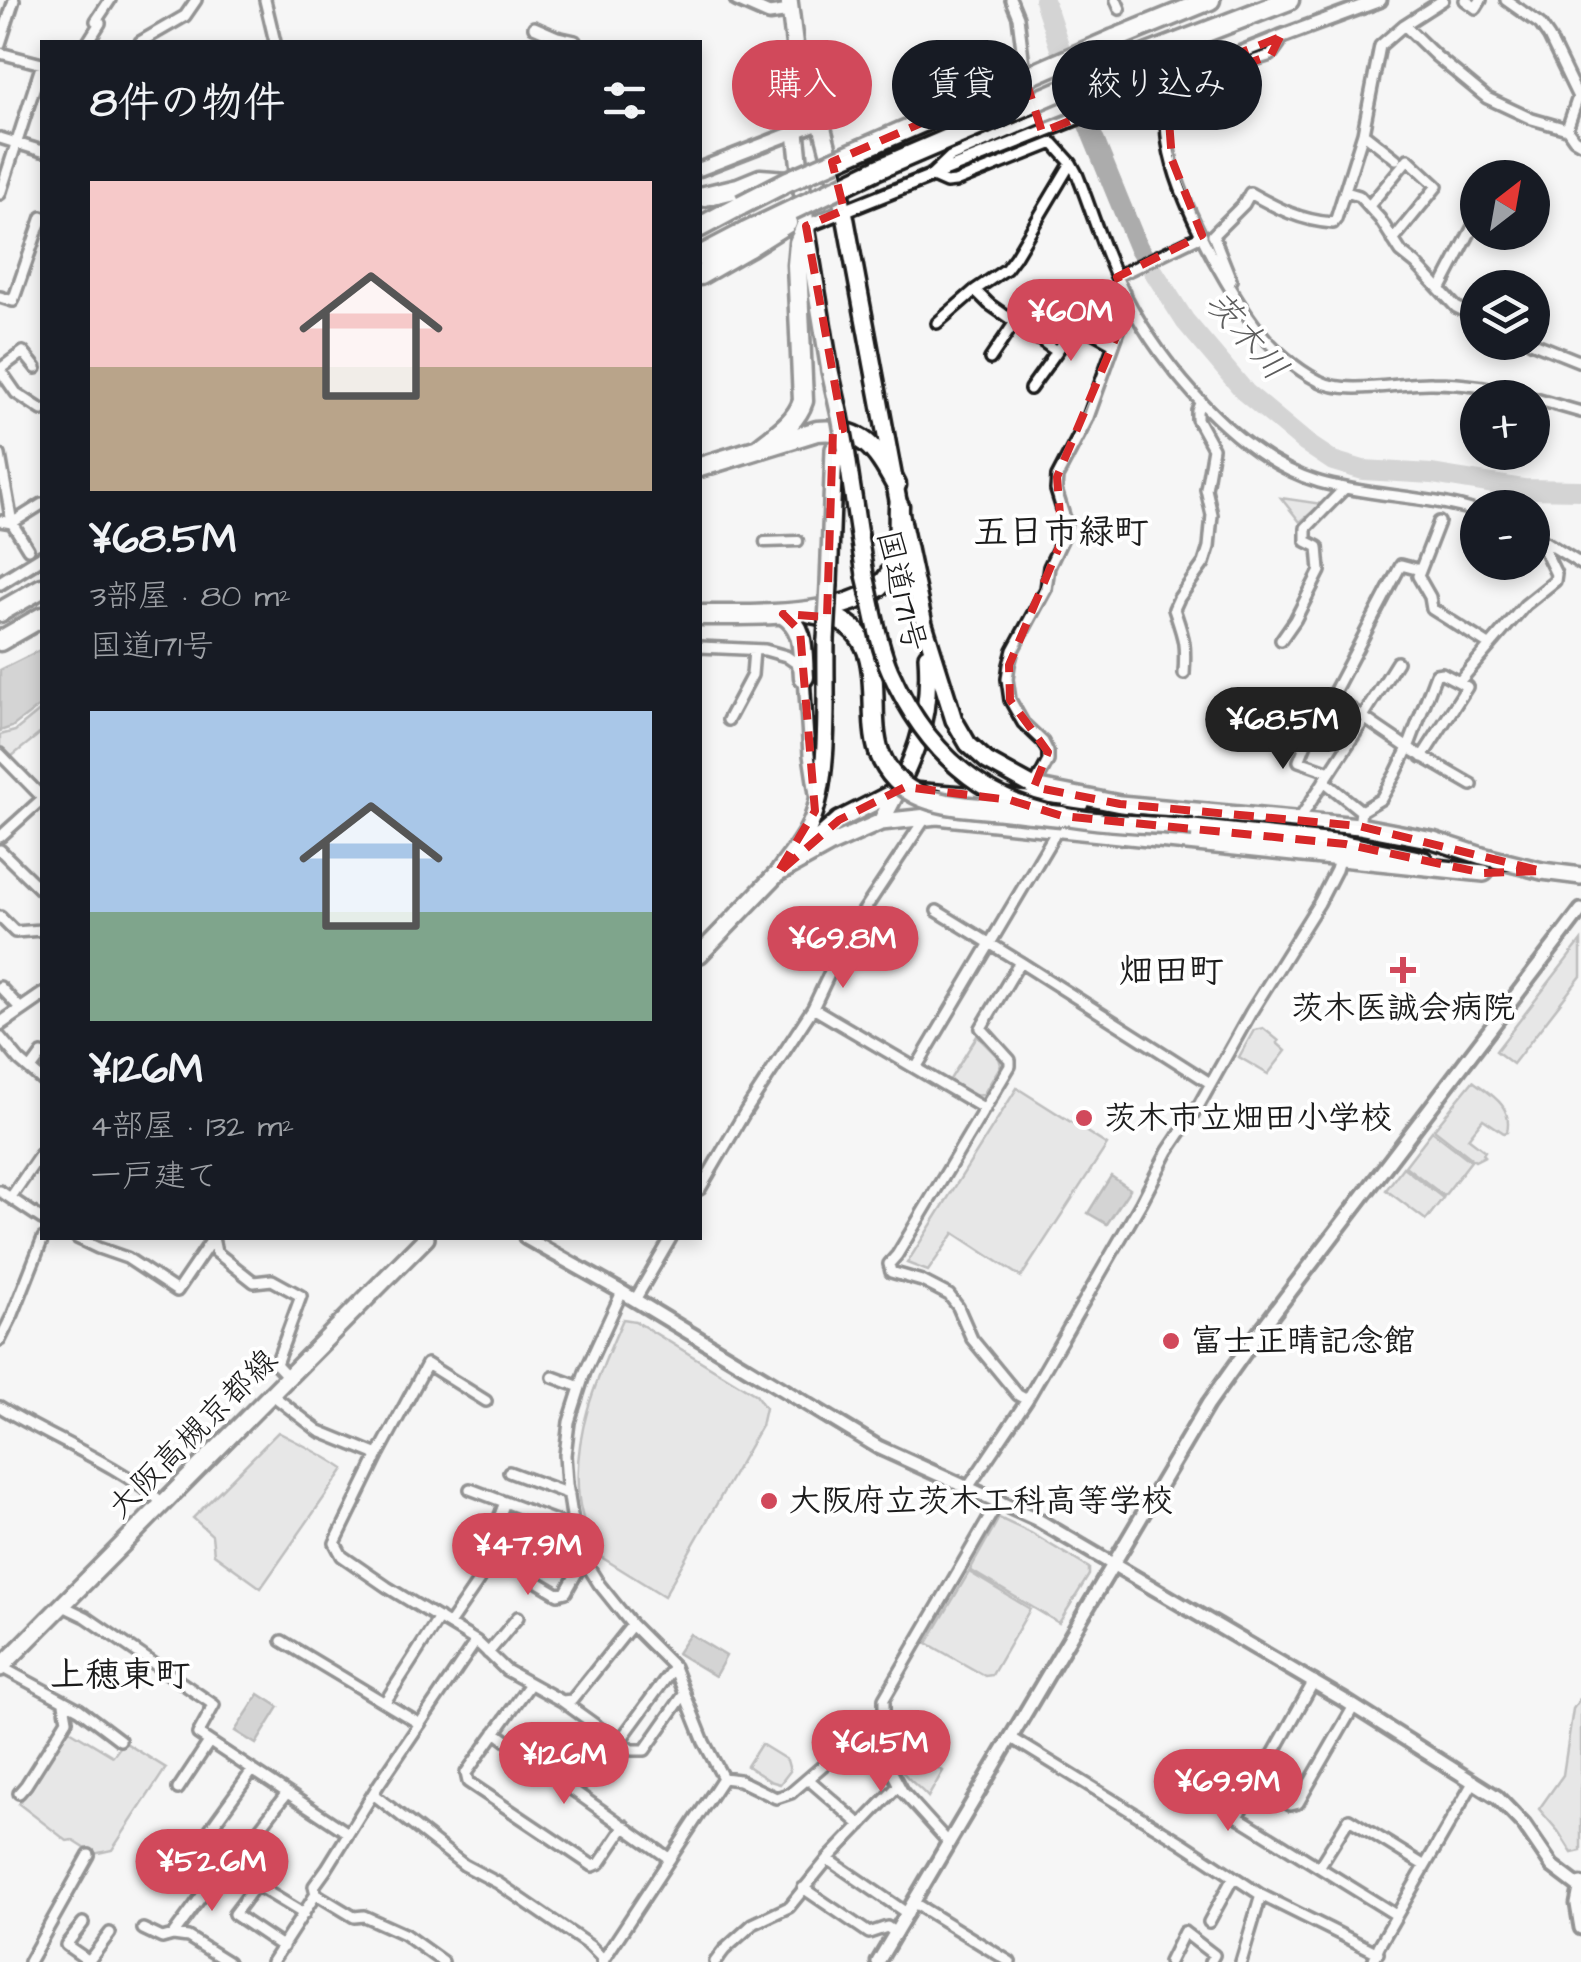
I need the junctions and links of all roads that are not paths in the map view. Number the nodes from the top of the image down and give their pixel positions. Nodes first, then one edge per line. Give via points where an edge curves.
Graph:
1 (14, 0) edge
2 (110, 0) edge
3 (196, 0) edge
4 (265, 0) edge
5 (737, 0) edge
6 (1012, 0) edge
7 (1210, 0) edge
8 (1289, 0) edge
9 (1442, 0) edge
10 (1465, 0) edge
11 (1481, 0) edge
12 (1506, 0) edge
13 (1373, 1) edge
14 (792, 4) edge
15 (1404, 24) junction
16 (534, 27) dead end
17 (1280, 36) junction
18 (89, 40) edge
19 (143, 40) edge
20 (275, 40) edge
21 (556, 40) edge
22 (794, 40) edge
23 (0, 44) edge
24 (0, 53) edge
25 (1262, 58) edge
26 (40, 63) edge
27 (40, 70) edge
28 (1581, 126) edge
29 (1568, 129) junction
30 (801, 130) edge
31 (824, 130) edge
32 (1167, 130) edge
33 (796, 132) junction
34 (1363, 133) junction
35 (0, 138) edge
36 (1578, 141) edge
37 (17, 143) junction
38 (40, 150) edge
39 (1396, 160) dead end
40 (1071, 164) junction
41 (702, 168) edge
42 (930, 176) junction
43 (1346, 192) junction
44 (0, 194) edge
45 (740, 196) junction
46 (702, 197) edge
47 (1369, 206) junction
48 (844, 210) junction
49 (702, 224) edge
50 (806, 226) junction
51 (40, 228) edge
52 (1199, 236) junction
53 (748, 239) junction
54 (1393, 240) junction
55 (1461, 250) edge
56 (702, 255) edge
57 (702, 274) edge
58 (1120, 275) junction
59 (974, 290) junction
60 (1440, 290) junction
61 (1125, 294) junction
62 (0, 297) edge
63 (1241, 306) junction
64 (1460, 310) edge
65 (937, 322) dead end
66 (1015, 322) junction
67 (1114, 344) junction
68 (1550, 350) edge
69 (1056, 351) junction
70 (990, 359) dead end
71 (1581, 362) edge
72 (36, 368) dead end
73 (0, 369) edge
74 (1460, 384) edge
75 (1030, 389) dead end
76 (1201, 401) junction
77 (1550, 403) edge
78 (40, 409) edge
79 (1581, 412) edge
80 (840, 449) junction
81 (758, 450) junction
82 (0, 454) edge
83 (702, 466) edge
84 (896, 485) junction
85 (1346, 488) junction
86 (40, 505) edge
87 (900, 506) junction
88 (1460, 506) edge
89 (0, 521) edge
90 (1439, 522) dead end
91 (12, 523) junction
92 (798, 540) dead end
93 (766, 542) dead end
94 (1550, 545) edge
95 (28, 549) dead end
96 (40, 558) edge
97 (1550, 563) edge
98 (1581, 564) edge
99 (1420, 570) junction
100 (0, 583) edge
101 (40, 589) edge
102 (0, 612) edge
103 (806, 612) junction
104 (782, 614) junction
105 (702, 615) edge
106 (40, 619) edge
107 (924, 624) junction
108 (1281, 640) dead end
109 (0, 641) edge
110 (1490, 645) junction
111 (702, 649) edge
112 (754, 650) junction
113 (1398, 662) dead end
114 (1184, 674) dead end
115 (804, 677) junction
116 (1458, 682) junction
117 (1363, 719) junction
118 (728, 720) dead end
119 (1308, 736) dead end
120 (1408, 748) junction
121 (0, 754) edge
122 (1422, 756) junction
123 (1327, 776) junction
124 (1472, 785) dead end
125 (1034, 787) junction
126 (898, 790) junction
127 (40, 796) edge
128 (40, 800) edge
129 (1120, 804) junction
130 (815, 811) junction
131 (926, 816) junction
132 (1360, 819) junction
133 (1299, 820) junction
134 (881, 822) junction
135 (1061, 822) junction
136 (0, 837) edge
137 (0, 850) edge
138 (1340, 856) junction
139 (1542, 871) junction
140 (1484, 873) junction
141 (777, 874) junction
142 (1581, 876) edge
143 (40, 889) edge
144 (1581, 910) edge
145 (937, 911) dead end
146 (0, 917) edge
147 (40, 930) edge
148 (990, 945) junction
149 (702, 952) edge
150 (1020, 962) junction
151 (0, 987) edge
152 (40, 995) edge
153 (813, 1008) junction
154 (21, 1009) junction
155 (0, 1024) edge
156 (0, 1037) edge
157 (40, 1056) edge
158 (916, 1068) junction
159 (30, 1069) junction
160 (40, 1078) edge
161 (1210, 1083) junction
162 (985, 1108) junction
163 (40, 1155) edge
164 (702, 1186) edge
165 (0, 1191) edge
166 (11, 1197) junction
167 (40, 1217) edge
168 (42, 1240) edge
169 (82, 1240) edge
170 (212, 1240) edge
171 (213, 1240) edge
172 (424, 1240) edge
173 (530, 1240) edge
174 (671, 1240) edge
175 (622, 1292) junction
176 (635, 1300) junction
177 (0, 1340) edge
178 (288, 1377) junction
179 (553, 1377) dead end
180 (580, 1387) junction
181 (272, 1394) junction
182 (1027, 1400) junction
183 (486, 1401) dead end
184 (0, 1406) edge
185 (378, 1455) junction
186 (509, 1472) dead end
187 (967, 1488) junction
188 (470, 1489) dead end
189 (569, 1494) junction
190 (505, 1502) junction
191 (1000, 1502) junction
192 (163, 1503) junction
193 (554, 1521) junction
194 (574, 1528) junction
195 (584, 1560) junction
196 (1112, 1564) junction
197 (62, 1606) junction
198 (518, 1616) dead end
199 (438, 1618) junction
200 (449, 1624) junction
201 (632, 1625) junction
202 (476, 1640) junction
203 (282, 1641) dead end
204 (488, 1653) junction
205 (674, 1667) junction
206 (1, 1668) edge
207 (1314, 1681) junction
208 (530, 1684) junction
209 (684, 1693) junction
210 (562, 1701) junction
211 (385, 1702) junction
212 (64, 1703) junction
213 (1354, 1706) junction
214 (883, 1714) junction
215 (420, 1724) junction
216 (495, 1732) junction
217 (1010, 1737) junction
218 (120, 1740) dead end
219 (210, 1742) junction
220 (252, 1770) junction
221 (723, 1778) junction
222 (808, 1779) junction
223 (1474, 1781) junction
224 (1256, 1784) junction
225 (568, 1786) junction
226 (898, 1786) junction
227 (178, 1789) dead end
228 (19, 1792) dead end
229 (286, 1794) junction
230 (373, 1794) junction
231 (861, 1825) junction
232 (626, 1826) junction
233 (210, 1828) dead end
234 (348, 1833) junction
235 (254, 1836) dead end
236 (948, 1843) junction
237 (89, 1856) dead end
238 (670, 1859) junction
239 (828, 1859) junction
240 (1425, 1866) junction
241 (1319, 1867) junction
242 (220, 1871) dead end
243 (1233, 1878) junction
244 (1580, 1887) edge
245 (803, 1888) junction
246 (316, 1894) junction
247 (1260, 1895) junction
248 (911, 1909) junction
249 (304, 1914) junction
250 (1396, 1916) junction
251 (1209, 1922) dead end
252 (83, 1923) dead end
253 (1581, 1928) edge
254 (143, 1929) dead end
255 (896, 1933) junction
256 (110, 1934) dead end
257 (173, 1935) junction
258 (283, 1947) junction
259 (1376, 1958) edge
260 (603, 1961) edge
261 (29, 1962) edge
262 (88, 1962) edge
263 (228, 1962) edge
264 (272, 1962) edge
265 (442, 1962) edge
266 (715, 1962) edge
267 (878, 1962) edge
268 (1010, 1962) edge
269 (1169, 1962) edge
270 (1210, 1962) edge
271 (1241, 1962) edge

1 - 23 street
2 - 18 street
3 - 19 street via 185,16
4 - 20 street
5 - 14 street via 769,14
6 - 42 street via 1038,119 950,157
7 - 45 highway, bridge
8 - 53 highway, bridge via 878,169
9 - 15 street
10 - 11 street via 1476,8
12 - 29 street via 1540,24 1578,97
13 - 17 street
14 - 22 main road, 国道171号
15 - 29 street via 1486,98
15 - 34 street via 1380,46
16 - 21 street
17 - 25 street via 1272,54
17 - 42 street
24 - 26 street
27 - 37 street
28 - 36 street
29 - 36 street
30 - 33 street
31 - 48 main road, 国道171号
32 - 52 street
33 - 41 street
33 - 50 main road, 国道171号
34 - 39 street
34 - 43 street
35 - 37 street
37 - 38 street
37 - 44 street
40 - 42 street via 1053,144 955,182
40 - 58 street
40 - 59 street via 1006,270
42 - 48 street
43 - 47 street
43 - 63 street via 1333,223 1286,213 1250,193 1213,235
45 - 46 highway
45 - 49 highway
47 - 54 street
47 - 54 street via 1408,159 1438,186
48 - 50 street
48 - 84 main road, 国道171号
50 - 80 main road, 国道171号, bridge
50 - 81 highway via 797,264 803,401 791,422
51 - 62 street via 13,301
52 - 58 street
52 - 63 street
53 - 56 highway
53 - 57 highway
54 - 60 street
55 - 60 street
58 - 61 street
59 - 65 street
59 - 66 street
60 - 64 street
61 - 67 street
61 - 76 street
63 - 74 street via 1290,362 1321,383
66 - 69 street
66 - 70 street
67 - 69 street via 1074,329
67 - 125 street via 1088,420 1058,477 1064,532 1046,590 1009,665 1010,700 1048,752
68 - 71 street
69 - 75 street
72 - 73 street via 23,352
73 - 78 street via 16,393
76 - 85 street via 1253,450 1316,482
76 - 114 street via 1198,419 1213,448 1206,489 1212,515 1204,563 1174,609 1184,631
77 - 79 street
80 - 130 main road, bridge via 822,784
80 - 135 main road, 国道171号, bridge via 888,668 919,726 968,778
81 - 83 highway
81 - 84 highway via 816,432 854,434 881,456
82 - 91 street
84 - 87 main road, 国道171号
85 - 88 street
85 - 108 street via 1306,528 1306,540 1318,547 1320,570
86 - 91 street
87 - 103 highway via 898,549 884,583 871,595
87 - 107 main road, 国道171号
89 - 91 street
90 - 99 street
91 - 95 street
92 - 93 street
94 - 98 street
96 - 100 street
97 - 110 street via 1556,574 1552,586
99 - 110 street via 1432,609
99 - 117 street via 1401,566 1332,696
101 - 102 highway
103 - 104 highway
103 - 135 highway, bridge via 839,620 868,650 879,752 897,781 932,801
104 - 105 highway
104 - 115 highway via 800,631
106 - 109 highway
107 - 125 main road, 国道171号 via 968,744
107 - 126 main road via 928,707
110 - 116 street
111 - 112 street
112 - 115 street via 786,656
112 - 118 street via 752,676
113 - 117 street
115 - 130 street
116 - 120 street via 1436,674
116 - 122 street via 1466,687
117 - 120 street
117 - 123 street
119 - 123 street via 1299,761
120 - 122 street
120 - 132 street via 1381,799
121 - 127 street
122 - 124 street
123 - 132 street
123 - 133 street
125 - 129 main road, 国道171号
126 - 129 main road
126 - 134 main road
126 - 141 main road via 839,820
128 - 136 street
129 - 133 main road, 国道171号
130 - 141 main road
131 - 134 main road
131 - 135 main road
131 - 153 street via 847,936
132 - 133 main road, 国道171号
132 - 139 main road, 国道171号
134 - 141 main road
135 - 138 main road
135 - 140 main road, 国道171号, bridge via 1346,844
135 - 148 street
137 - 143 street
138 - 140 main road
138 - 161 street via 1319,904
139 - 140 main road, 国道171号
139 - 142 main road, 国道171号
141 - 149 main road
144 - 196 street via 1228,1376
145 - 148 street
146 - 147 street via 16,932
148 - 150 street
148 - 158 street
150 - 161 street
150 - 162 street via 980,1028 1010,1060
151 - 154 street
152 - 154 street
153 - 158 street
153 - 164 street
154 - 155 street
156 - 159 street
157 - 159 street
158 - 162 street
159 - 160 street
161 - 182 street
162 - 182 street via 888,1264 891,1272 949,1295 972,1339
163 - 166 street
165 - 166 street
166 - 167 street
168 - 177 street
169 - 170 street via 127,1258 177,1291
171 - 178 street via 216,1252 254,1282 272,1280 301,1296 276,1364
172 - 178 main road, 大阪高槻京都線
173 - 175 street
174 - 176 street
175 - 176 street
175 - 180 street
176 - 187 street via 878,1447
178 - 181 main road, 大阪高槻京都線
179 - 180 street
180 - 189 street via 565,1455
181 - 185 street via 319,1431
181 - 192 main road, 大阪高槻京都線
182 - 187 street
183 - 185 street via 428,1364
184 - 192 street via 116,1469
185 - 199 street via 335,1543 342,1556
186 - 189 street
187 - 191 street
188 - 190 street
189 - 194 street
190 - 193 street
190 - 200 street via 474,1570 480,1579
191 - 196 street
191 - 214 street via 884,1699
192 - 197 main road, 大阪高槻京都線
193 - 194 street
193 - 195 street via 529,1567 531,1578 566,1592
194 - 195 street
195 - 201 street
196 - 207 street
196 - 217 street
197 - 206 main road, 大阪高槻京都線
197 - 219 street via 214,1705 198,1734
198 - 204 street
199 - 200 street
199 - 211 street
200 - 202 street
201 - 205 street
201 - 210 street via 572,1700
202 - 204 street
202 - 215 street
203 - 211 street
204 - 208 street
205 - 209 street
205 - 209 street via 619,1742 645,1750
206 - 212 street
207 - 213 street
207 - 224 street
208 - 210 street
208 - 216 street
209 - 221 street
210 - 225 street via 601,1730
211 - 215 street
212 - 218 street
212 - 228 street via 67,1720
213 - 223 street
213 - 224 street via 1298,1803 1290,1805
214 - 222 street
214 - 226 street via 887,1763
215 - 230 street
216 - 225 street
216 - 232 street via 466,1773 468,1782 592,1866
217 - 236 street
217 - 243 street
219 - 220 street
219 - 227 street
220 - 229 street
220 - 233 street
221 - 222 street via 776,1798
221 - 238 street
222 - 231 street
223 - 240 street
223 - 244 street via 1514,1813 1552,1866
224 - 241 street via 1238,1817
225 - 232 street
226 - 231 street
226 - 236 street
229 - 234 street
229 - 235 street
230 - 234 street
230 - 260 street
231 - 239 street
232 - 238 street
234 - 246 street via 314,1886
236 - 248 street
237 - 261 street
238 - 260 street
239 - 245 street
239 - 248 street
240 - 241 street via 1349,1819
240 - 250 street
241 - 250 street
242 - 257 street
243 - 247 street
243 - 251 street
244 - 253 street
245 - 255 street via 869,1933 887,1927
245 - 266 street via 789,1907 752,1924
246 - 249 street
246 - 265 street via 354,1917 404,1934
247 - 259 street
247 - 271 street
248 - 255 street
248 - 268 street
249 - 258 street
249 - 258 street via 256,1885 234,1914
250 - 259 street
252 - 262 street via 66,1944
254 - 257 street via 162,1938
255 - 267 street
256 - 262 street
257 - 263 street
258 - 264 street
269 - 270 street via 1184,1932 1214,1955

